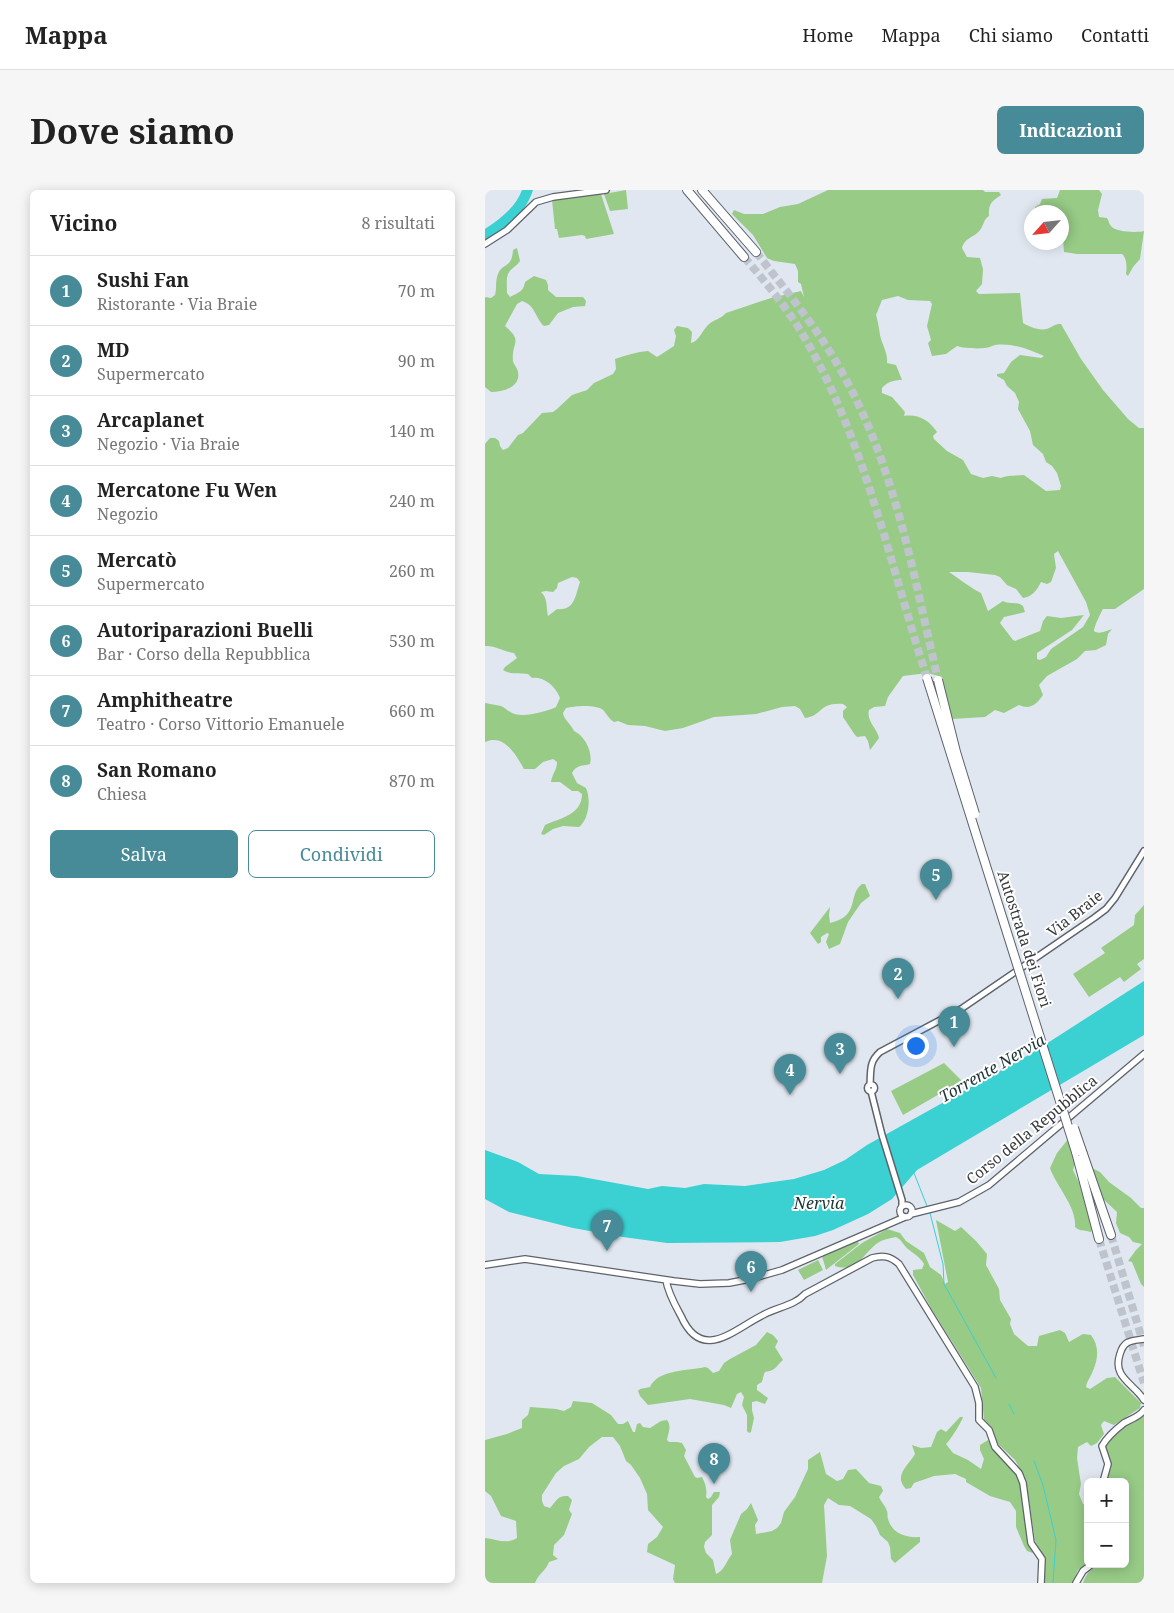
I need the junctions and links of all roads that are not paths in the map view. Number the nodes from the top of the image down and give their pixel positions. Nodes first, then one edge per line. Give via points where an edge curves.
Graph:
1 (606, 190) edge
2 (687, 190) edge
3 (703, 190) edge
4 (485, 244) edge
5 (755, 252) tunnel mouth
6 (744, 257) tunnel mouth
7 (927, 678) tunnel mouth
8 (938, 680) tunnel mouth
9 (1144, 851) edge
10 (1144, 1054) edge
11 (1079, 1153) junction
12 (904, 1204) junction
13 (928, 1210) junction
14 (908, 1215) junction
15 (889, 1224) junction
16 (1111, 1235) tunnel mouth
17 (1099, 1239) tunnel mouth
18 (485, 1265) edge
19 (666, 1280) junction
20 (1144, 1339) edge
21 (1144, 1400) edge
22 (1144, 1410) edge
23 (1104, 1478) edge
24 (1087, 1568) edge
25 (1041, 1583) edge
26 (1076, 1583) edge

1 - 4 main road via 553,196 536,202 507,230
2 - 6 highway
3 - 5 highway
7 - 11 highway, Autostrada dei Fiori, bridge
8 - 11 highway, Autostrada dei Fiori, bridge via 961,769
9 - 12 street, Via Braie via 1106,909 961,1009 874,1058 867,1088 871,1091
10 - 13 main road, Corso della Repubblica via 989,1186 959,1202
11 - 16 highway, Autostrada dei Fiori
11 - 17 highway, Autostrada dei Fiori
12 - 13 main road, Corso della Repubblica
12 - 14 main road via 912,1211
12 - 14 main road via 901,1214
12 - 15 main road
13 - 14 main road, Corso della Repubblica
14 - 15 main road, Corso della Repubblica
15 - 19 main road, Corso della Repubblica via 782,1270 750,1279 716,1284
18 - 19 main road, Corso della Repubblica via 525,1259
19 - 25 main road via 691,1334 704,1341 721,1338 763,1314 797,1302 805,1294 871,1258 886,1256 899,1264 975,1387 980,1423 989,1430 995,1447 1019,1473 1031,1543 1042,1559
20 - 21 main road via 1129,1340 1117,1362 1118,1370
22 - 23 main road via 1105,1439 1102,1446 1108,1464
24 - 26 main road

